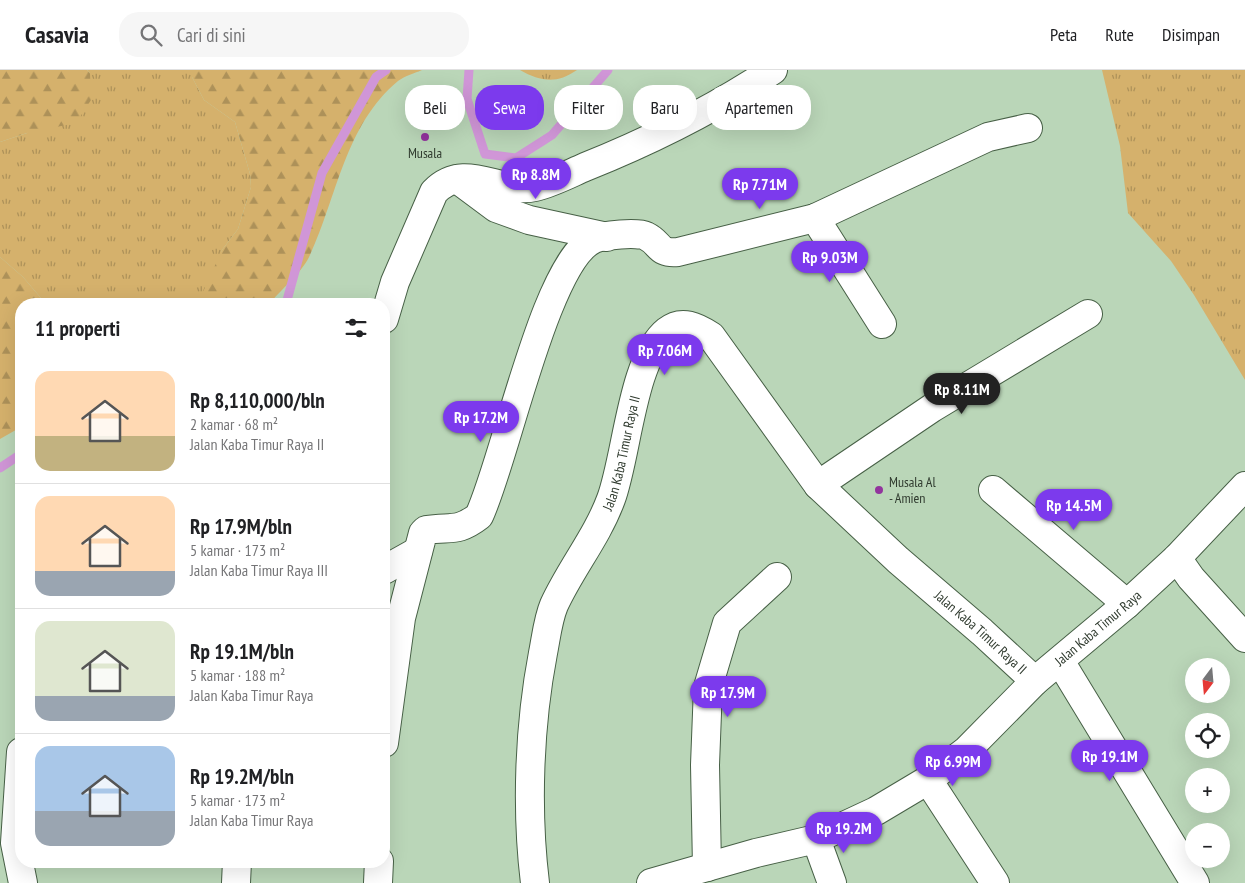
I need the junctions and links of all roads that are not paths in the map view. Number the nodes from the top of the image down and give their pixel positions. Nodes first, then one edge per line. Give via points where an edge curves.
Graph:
1 (773, 70) edge
2 (1028, 128) dead end
3 (456, 178) junction
4 (814, 218) junction
5 (607, 237) junction
6 (390, 300) edge
7 (1088, 314) dead end
8 (882, 324) dead end
9 (818, 485) junction
10 (1245, 486) edge
11 (993, 490) dead end
12 (418, 551) junction
13 (1178, 558) junction
14 (390, 567) edge
15 (776, 577) dead end
16 (1127, 604) junction
17 (1245, 638) edge
18 (1060, 661) junction
19 (1035, 681) junction
20 (390, 699) edge
21 (928, 780) junction
22 (816, 838) junction
23 (707, 867) junction
24 (21, 868) edge
25 (237, 868) edge
26 (379, 868) edge
27 (23, 883) edge
28 (236, 883) edge
29 (378, 883) edge
30 (535, 883) edge
31 (651, 883) edge
32 (832, 883) edge
33 (995, 883) edge
34 (1195, 883) edge

1 - 3 street via 633,148 534,187
2 - 4 street via 988,137
3 - 5 street via 496,208 529,220
3 - 6 street via 443,182 434,192
4 - 5 street via 671,253 659,249 646,235 636,233
4 - 8 street
5 - 12 street via 594,239 570,262 549,308 479,516 466,526 426,530
7 - 9 street via 932,408
9 - 19 street, Jalan Kaba Timur Raya II
9 - 30 street, Jalan Kaba Timur Raya II via 711,336 694,325 676,326 666,332 647,362 633,400 612,497 600,526 553,606 534,727 529,836
10 - 13 street, Jalan Kaba Timur Raya
11 - 16 street
12 - 14 street
12 - 20 street via 401,618
13 - 16 street, Jalan Kaba Timur Raya
13 - 17 street via 1191,578
15 - 23 street via 727,623 708,688 705,765
16 - 18 street, Jalan Kaba Timur Raya
18 - 19 street, Jalan Kaba Timur Raya
18 - 34 street
19 - 21 street, Jalan Kaba Timur Raya via 966,751
21 - 22 street, Jalan Kaba Timur Raya via 876,811
21 - 33 street
22 - 23 street, Jalan Kaba Timur Raya
22 - 32 street
23 - 31 street, Jalan Kaba Timur Raya
24 - 27 street
25 - 28 street
26 - 29 street

